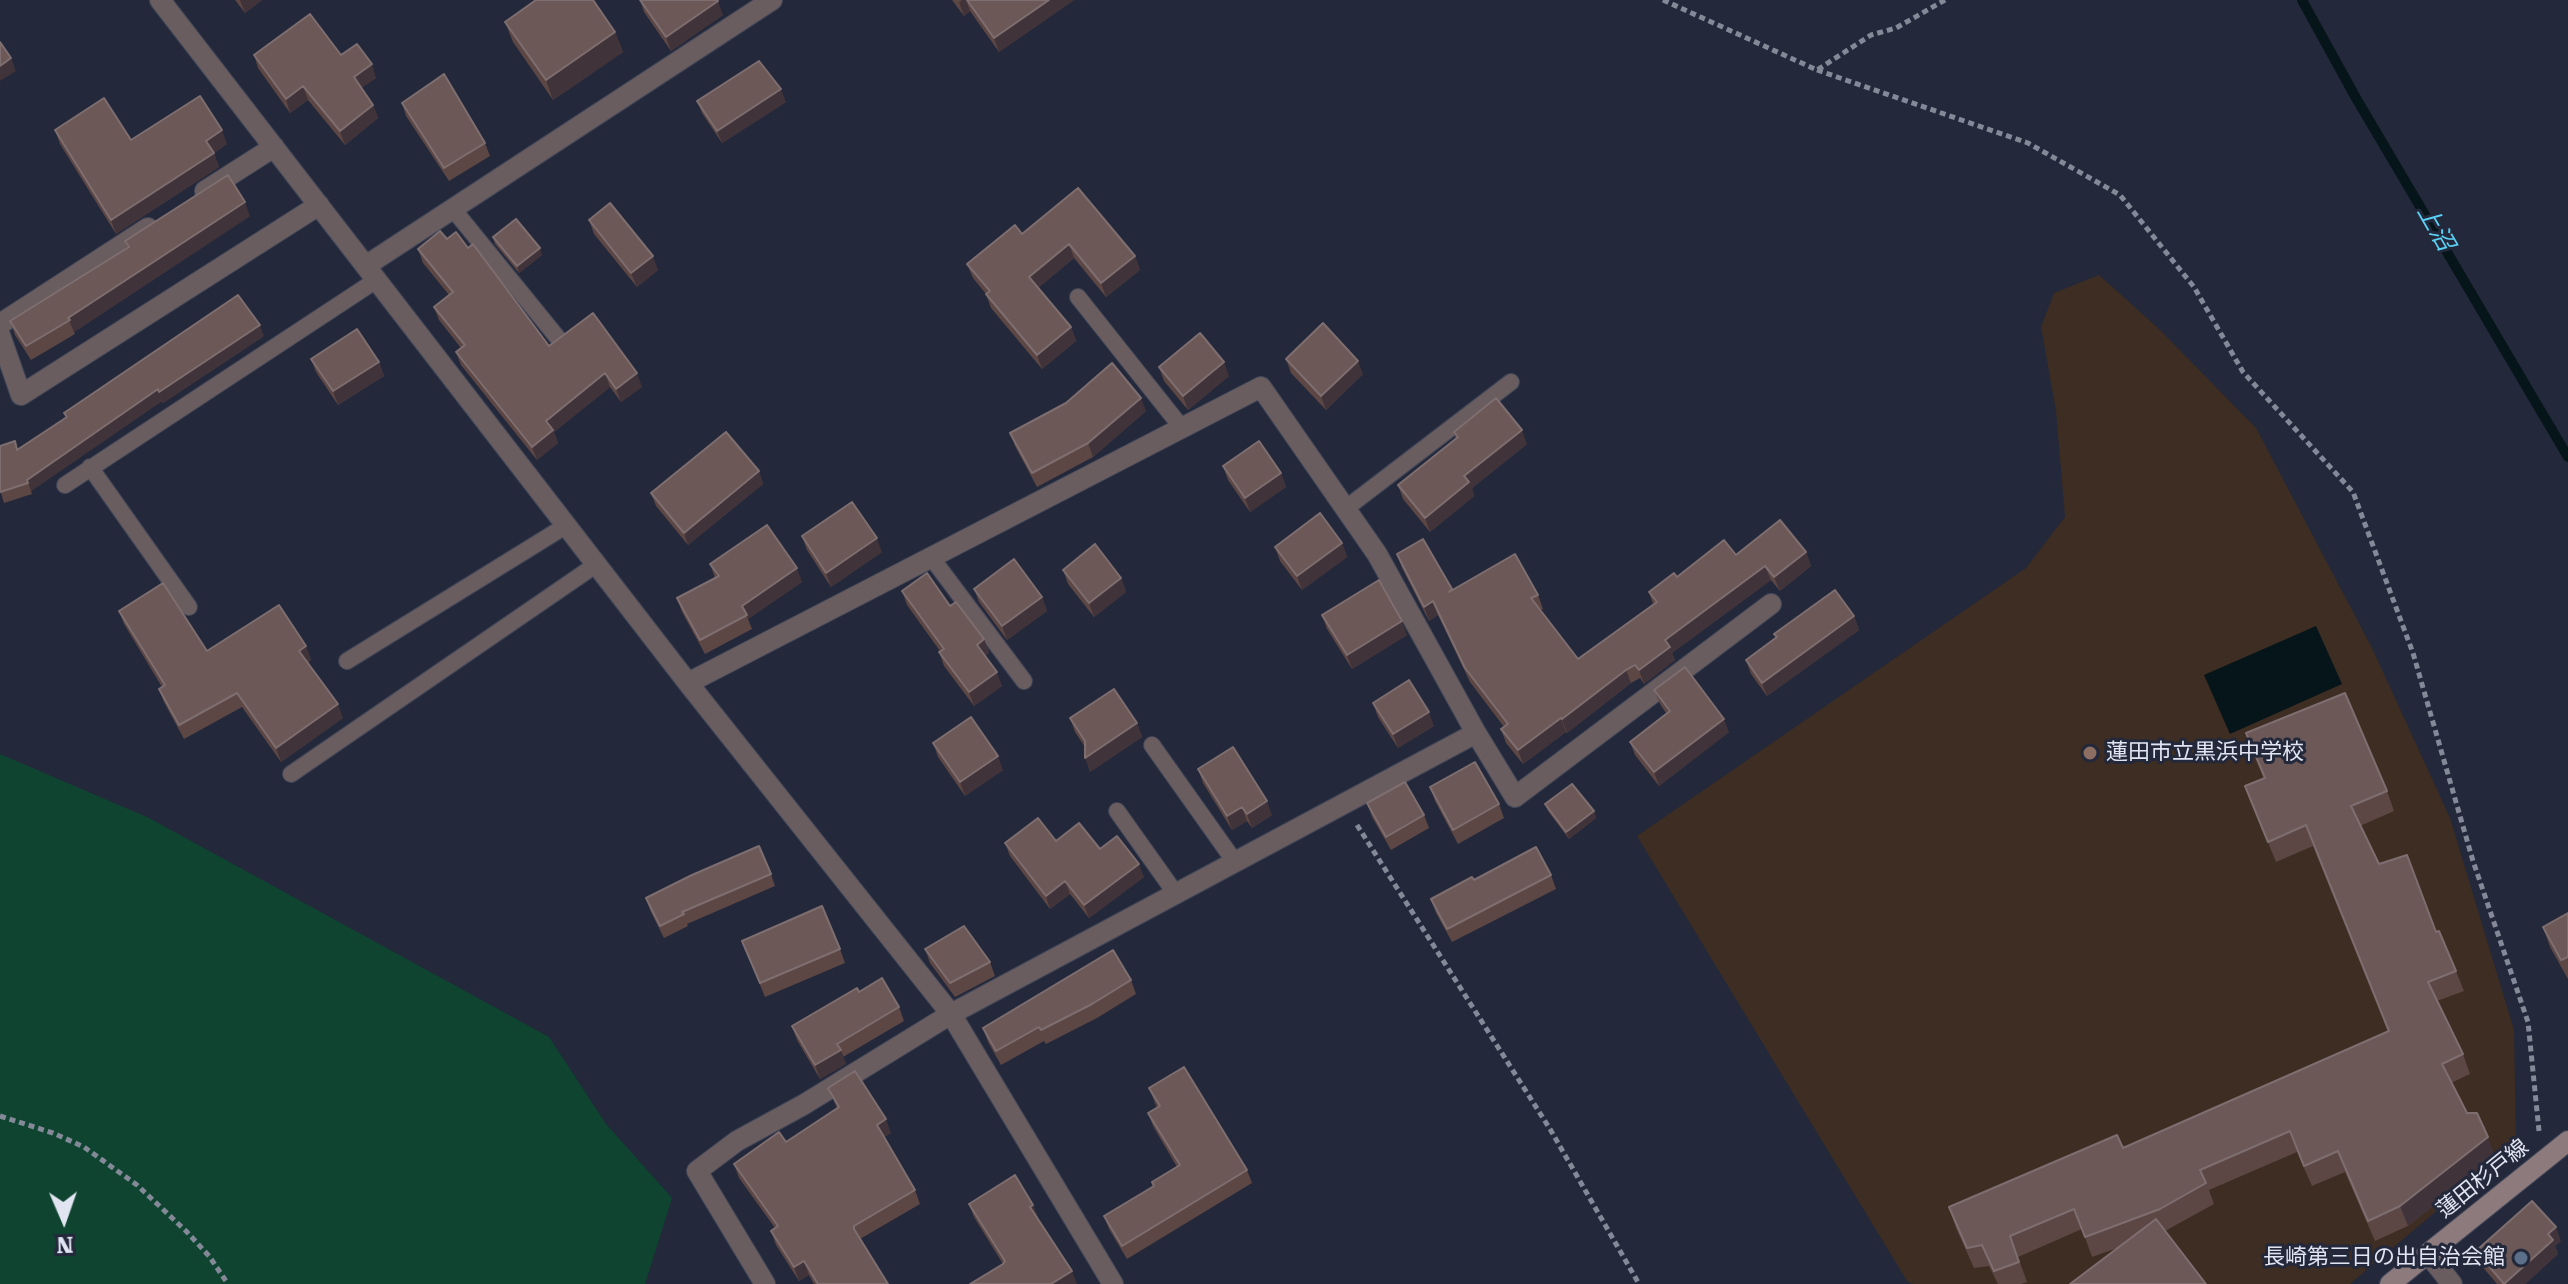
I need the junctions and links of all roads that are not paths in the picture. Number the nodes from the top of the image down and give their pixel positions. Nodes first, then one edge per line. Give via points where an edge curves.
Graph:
1 (772, 0) edge
2 (166, 2) edge
3 (274, 147) junction
4 (319, 205) junction
5 (453, 209) junction
6 (372, 272) junction
7 (1078, 297) dead end
8 (0, 324) edge
9 (0, 335) edge
10 (557, 337) edge
11 (1511, 382) dead end
12 (1182, 428) junction
13 (90, 467) junction
14 (65, 485) dead end
15 (1345, 509) junction
16 (567, 525) junction
17 (931, 557) junction
18 (597, 564) junction
19 (1771, 604) dead end
20 (189, 607) dead end
21 (347, 661) dead end
22 (1024, 681) dead end
23 (688, 683) junction
24 (1476, 733) junction
25 (1152, 745) dead end
26 (291, 774) dead end
27 (1117, 811) dead end
28 (1235, 862) junction
29 (1176, 894) junction
30 (951, 1014) junction
31 (2568, 1141) edge
32 (2428, 1254) junction
33 (765, 1284) edge
34 (1113, 1284) edge
35 (2390, 1284) edge
36 (2452, 1284) edge

1 - 5 street
2 - 3 street
3 - 4 street
3 - 8 street
4 - 6 street
4 - 9 street via 21,395
5 - 6 street
5 - 10 lane
6 - 13 lane
6 - 16 street
7 - 12 lane
11 - 15 lane
12 - 15 street via 1261,387
12 - 17 street
13 - 14 lane
13 - 20 lane
15 - 24 street via 1377,554
16 - 18 street
16 - 21 lane
17 - 22 lane
17 - 23 street
18 - 23 street
18 - 26 lane
19 - 24 street via 1515,797
23 - 30 street
24 - 28 street
25 - 28 lane
27 - 29 lane
28 - 29 street
29 - 30 street
30 - 33 street via 737,1141 697,1171
30 - 34 street
31 - 32 main road, 蓮田杉戸線
32 - 35 main road, 蓮田杉戸線
32 - 36 street

